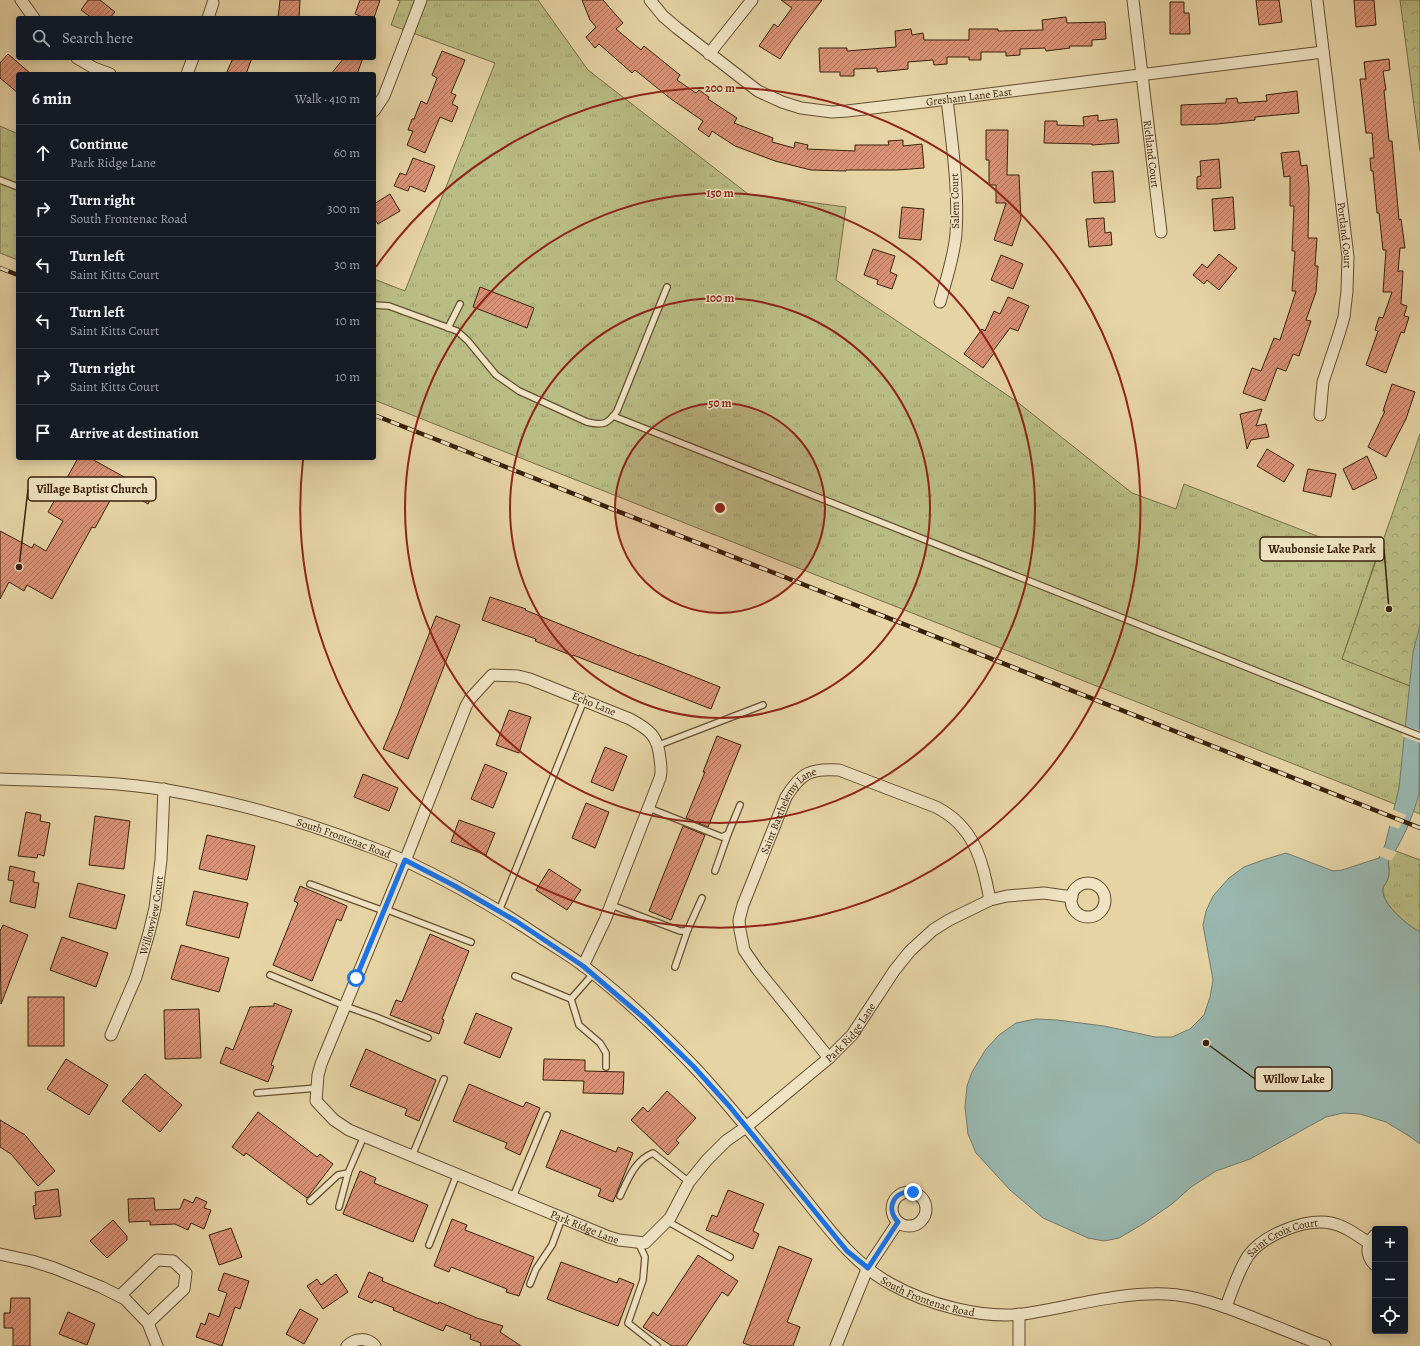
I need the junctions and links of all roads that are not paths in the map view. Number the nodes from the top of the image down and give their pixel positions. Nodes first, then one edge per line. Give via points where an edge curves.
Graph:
1 (21, 0) edge
2 (421, 0) edge
3 (650, 0) edge
4 (752, 0) edge
5 (1133, 0) edge
6 (1317, 0) edge
7 (213, 3) dead end
8 (33, 16) edge
9 (209, 16) edge
10 (1323, 52) junction
11 (709, 54) junction
12 (80, 60) edge
13 (192, 60) edge
14 (105, 72) edge
15 (188, 72) edge
16 (1142, 75) junction
17 (947, 99) junction
18 (376, 108) edge
19 (0, 180) edge
20 (16, 186) edge
21 (1161, 232) dead end
22 (667, 287) dead end
23 (940, 302) dead end
24 (376, 304) edge
25 (460, 304) dead end
26 (448, 328) junction
27 (1320, 415) dead end
28 (613, 416) junction
29 (584, 700) junction
30 (763, 705) dead end
31 (1420, 736) edge
32 (659, 745) junction
33 (0, 779) edge
34 (164, 790) junction
35 (740, 805) dead end
36 (649, 808) junction
37 (728, 834) junction
38 (405, 860) junction
39 (715, 871) dead end
40 (310, 884) dead end
41 (1072, 897) dead end
42 (702, 898) dead end
43 (990, 900) junction
44 (611, 905) junction
45 (384, 910) junction
46 (499, 911) junction
47 (688, 929) junction
48 (471, 942) dead end
49 (583, 966) junction
50 (675, 968) dead end
51 (592, 974) junction
52 (270, 975) dead end
53 (515, 976) dead end
54 (571, 999) junction
55 (345, 1006) junction
56 (111, 1035) dead end
57 (428, 1038) dead end
58 (829, 1058) junction
59 (606, 1067) dead end
60 (444, 1079) dead end
61 (317, 1088) junction
62 (257, 1093) dead end
63 (547, 1115) dead end
64 (746, 1127) junction
65 (364, 1136) junction
66 (412, 1156) junction
67 (348, 1173) junction
68 (457, 1174) junction
69 (690, 1182) junction
70 (620, 1196) dead end
71 (513, 1198) junction
72 (310, 1201) dead end
73 (339, 1207) dead end
74 (562, 1218) junction
75 (667, 1221) junction
76 (898, 1222) dead end
77 (1372, 1239) edge
78 (638, 1242) junction
79 (429, 1245) dead end
80 (0, 1254) edge
81 (730, 1257) dead end
82 (1372, 1262) edge
83 (868, 1268) junction
84 (530, 1284) dead end
85 (120, 1296) junction
86 (1226, 1307) junction
87 (1019, 1314) junction
88 (148, 1323) junction
89 (157, 1346) edge
90 (347, 1346) edge
91 (375, 1346) edge
92 (657, 1346) edge
93 (836, 1346) edge
94 (1019, 1346) edge
95 (1325, 1346) edge

1 - 8 street
2 - 18 street via 384,96
3 - 11 street, Gresham Lane East via 663,16
4 - 11 street
5 - 16 street, Richland Court
6 - 10 street, Portland Court
7 - 9 street
10 - 16 street, Gresham Lane East
10 - 27 street, Portland Court via 1348,257 1348,291 1344,317 1323,382
11 - 17 street, Gresham Lane East via 758,90 801,108 832,112
12 - 14 street
13 - 15 street
16 - 17 street, Gresham Lane East
16 - 21 street, Richland Court
17 - 23 street, Salem Court via 956,177 956,234
19 - 20 lane
22 - 28 lane
24 - 26 lane via 389,306
25 - 26 lane
26 - 28 lane via 457,331 496,375 519,391 587,422 599,425 610,421
28 - 31 lane
29 - 32 street, Echo Lane via 641,724 652,733
29 - 38 street, Echo Lane via 530,679 492,675 466,706
29 - 46 lane
30 - 32 lane
32 - 36 street, Echo Lane via 662,771
33 - 34 street, South Frontenac Road via 82,782
34 - 38 street, South Frontenac Road via 237,804 292,819
34 - 56 street, Willowview Court via 161,860 149,933 136,977
35 - 37 lane
36 - 37 lane via 717,836
36 - 44 street, Echo Lane
37 - 39 lane
38 - 45 street, Park Ridge Lane
38 - 46 street, South Frontenac Road
40 - 45 lane
41 - 43 street, Park Ridge Lane via 1038,894
42 - 47 lane
43 - 58 street, Park Ridge Lane via 949,920 920,941 894,971 852,1034
43 - 58 street, Saint Barthelemy Lane via 976,849 961,825 946,812 839,770 823,769 807,773 795,782 786,797 743,905 740,930 744,950 757,969
44 - 47 lane via 680,931
44 - 49 street, Echo Lane
45 - 48 lane
45 - 55 street, Park Ridge Lane
46 - 49 street, South Frontenac Road
47 - 50 lane
49 - 51 street, South Frontenac Road
51 - 54 lane
51 - 64 street, South Frontenac Road via 668,1041
52 - 55 lane
53 - 54 lane
54 - 59 lane via 579,1025 600,1043 606,1053
55 - 57 lane
55 - 61 street, Park Ridge Lane via 321,1064
58 - 64 street, Park Ridge Lane
60 - 66 lane
61 - 62 lane
61 - 65 street, Park Ridge Lane via 316,1101 334,1120
63 - 71 lane
64 - 69 street, Park Ridge Lane via 721,1146
64 - 83 street, South Frontenac Road via 847,1251
65 - 66 street, Park Ridge Lane
65 - 67 lane
66 - 68 street, Park Ridge Lane
67 - 72 lane via 338,1175
67 - 73 lane
68 - 71 street, Park Ridge Lane
68 - 79 lane
69 - 70 lane via 653,1153 636,1165
69 - 75 street, Park Ridge Lane
71 - 74 street, Park Ridge Lane
74 - 78 street, Park Ridge Lane via 609,1237
74 - 84 lane via 552,1245 536,1268
75 - 78 street, Park Ridge Lane via 646,1243
75 - 81 lane
76 - 83 street
77 - 82 street, Saint Croix Court via 1368,1254
77 - 86 street, Saint Croix Court via 1331,1223 1314,1222 1280,1233 1264,1242 1250,1255 1241,1268
78 - 92 lane via 645,1257 643,1280 628,1323
80 - 85 street via 54,1268
83 - 87 street, South Frontenac Road via 888,1283 938,1304 978,1312
83 - 93 street
85 - 88 street via 125,1298
85 - 88 street via 157,1260 174,1261 186,1274 184,1289
86 - 87 street, South Frontenac Road via 1185,1296 1143,1294
86 - 95 street, South Frontenac Road
87 - 94 street
88 - 89 street
90 - 91 street via 361,1339

